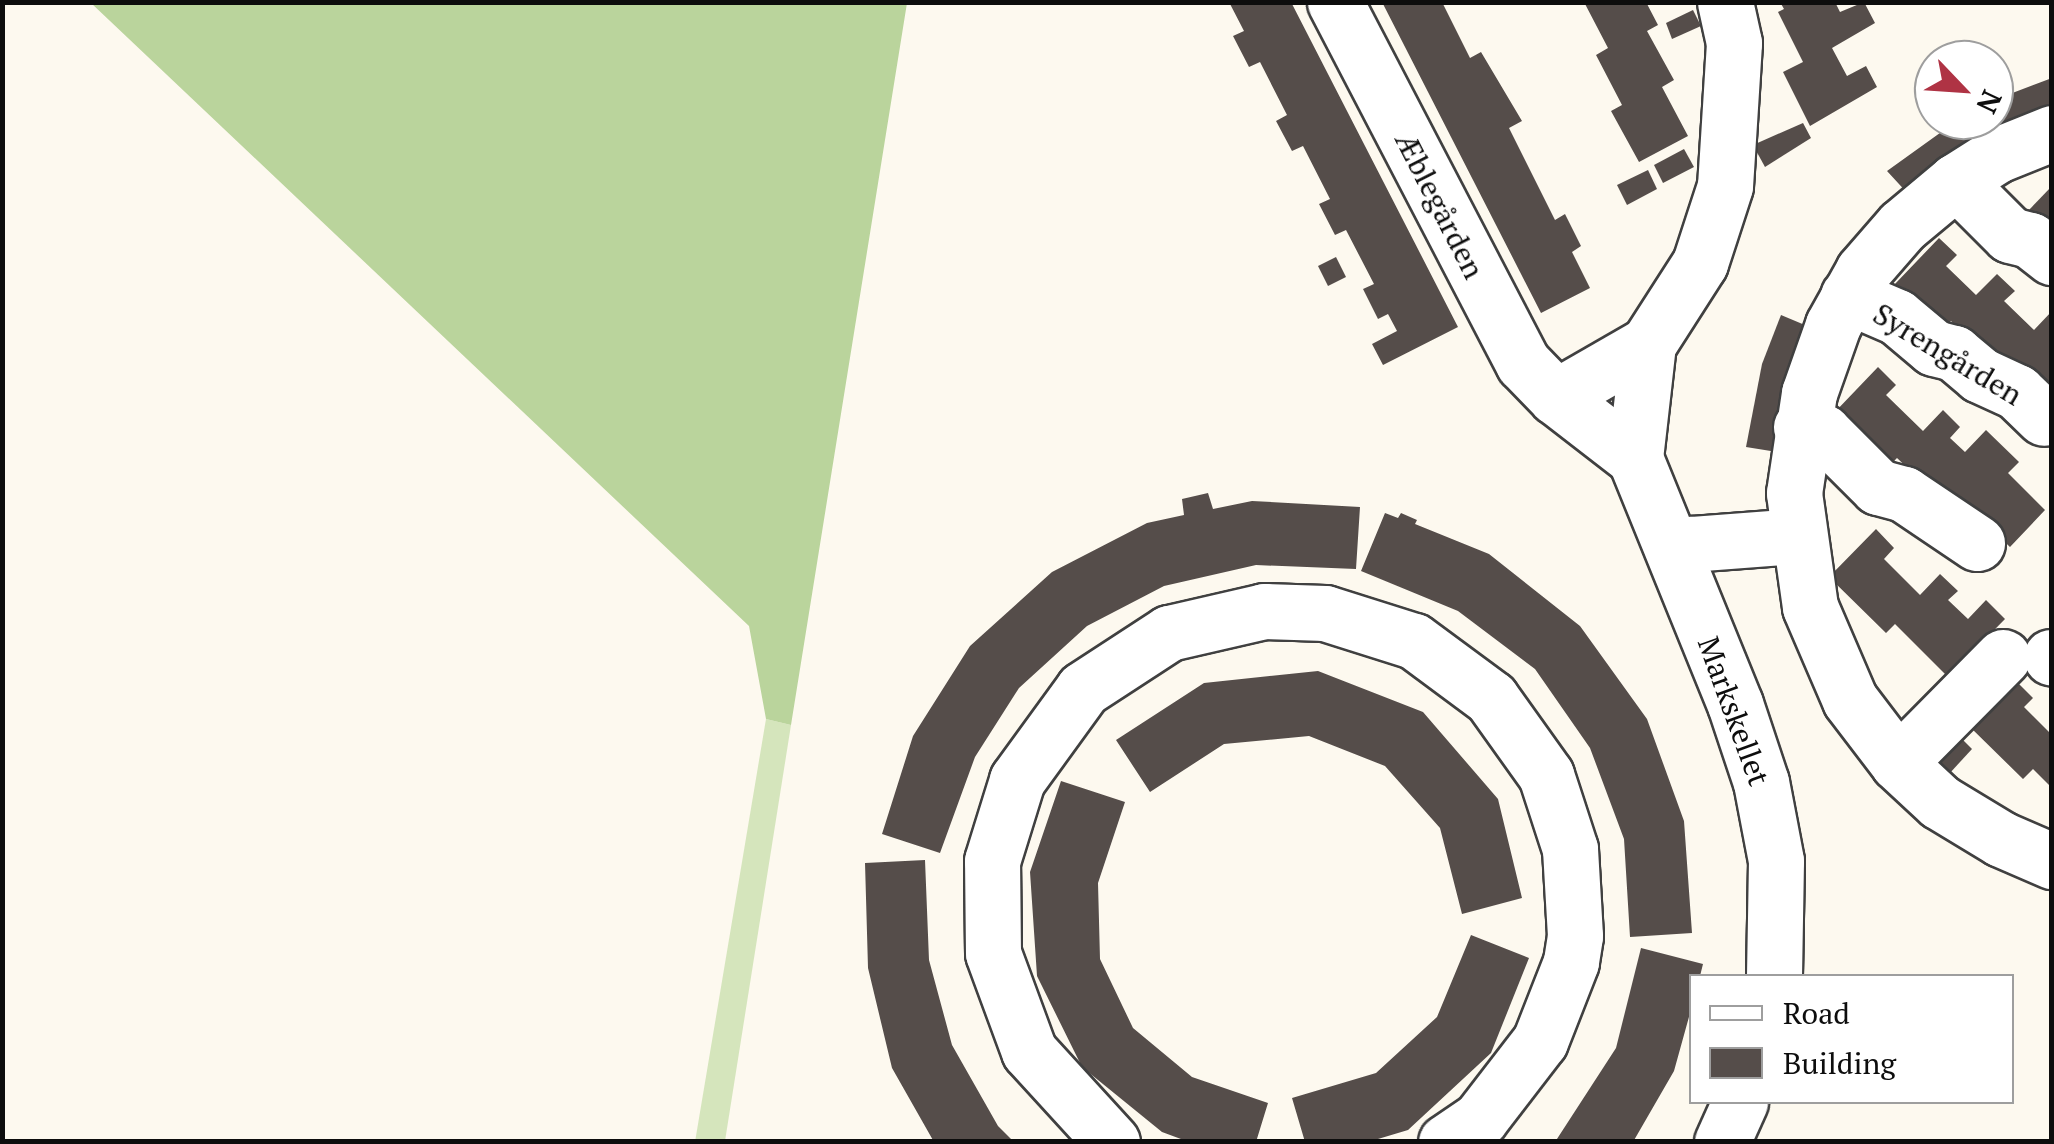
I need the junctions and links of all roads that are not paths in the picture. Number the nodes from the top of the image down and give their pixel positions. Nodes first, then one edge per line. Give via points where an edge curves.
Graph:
1 (1336, 2) edge
2 (1724, 2) edge
3 (2052, 133) edge
4 (1956, 181) junction
5 (2052, 257) edge
6 (1848, 296) junction
7 (1648, 344) junction
8 (1556, 398) junction
9 (2044, 418) dead end
10 (1802, 427) junction
11 (1636, 458) junction
12 (1798, 536) junction
13 (1976, 543) dead end
14 (1674, 552) junction
15 (2035, 657) edge
16 (1898, 764) junction
17 (2052, 860) edge
18 (1774, 974) edge
19 (1739, 1104) edge
20 (1112, 1142) edge
21 (1446, 1142) edge
22 (1722, 1142) edge

1 - 8 street, Æblegården via 1514,350
2 - 7 street via 1734,43 1725,186 1700,262
3 - 4 street, Syrengården
4 - 5 street via 2010,235
4 - 6 street, Syrengården via 1902,226
6 - 9 street, Syrengården via 1898,317 1934,348 2017,392
6 - 10 street, Syrengården via 1820,359
7 - 8 street
7 - 11 street
8 - 11 street, Æblegården
10 - 12 street, Syrengården via 1794,493
10 - 13 street via 1823,432 1878,487 1904,494
11 - 14 street, Markskellet
12 - 14 street via 1690,544
12 - 16 street, Syrengården via 1810,608 1828,659
14 - 18 street, Markskellet via 1761,782 1776,862
15 - 16 street
16 - 17 street, Syrengården via 1975,825
19 - 22 street
20 - 21 street via 1029,1051 993,953 992,861 1016,780 1083,689 1169,633 1264,611 1325,613 1414,641 1491,698 1546,775 1570,849 1570,962 1540,1041 1480,1119

